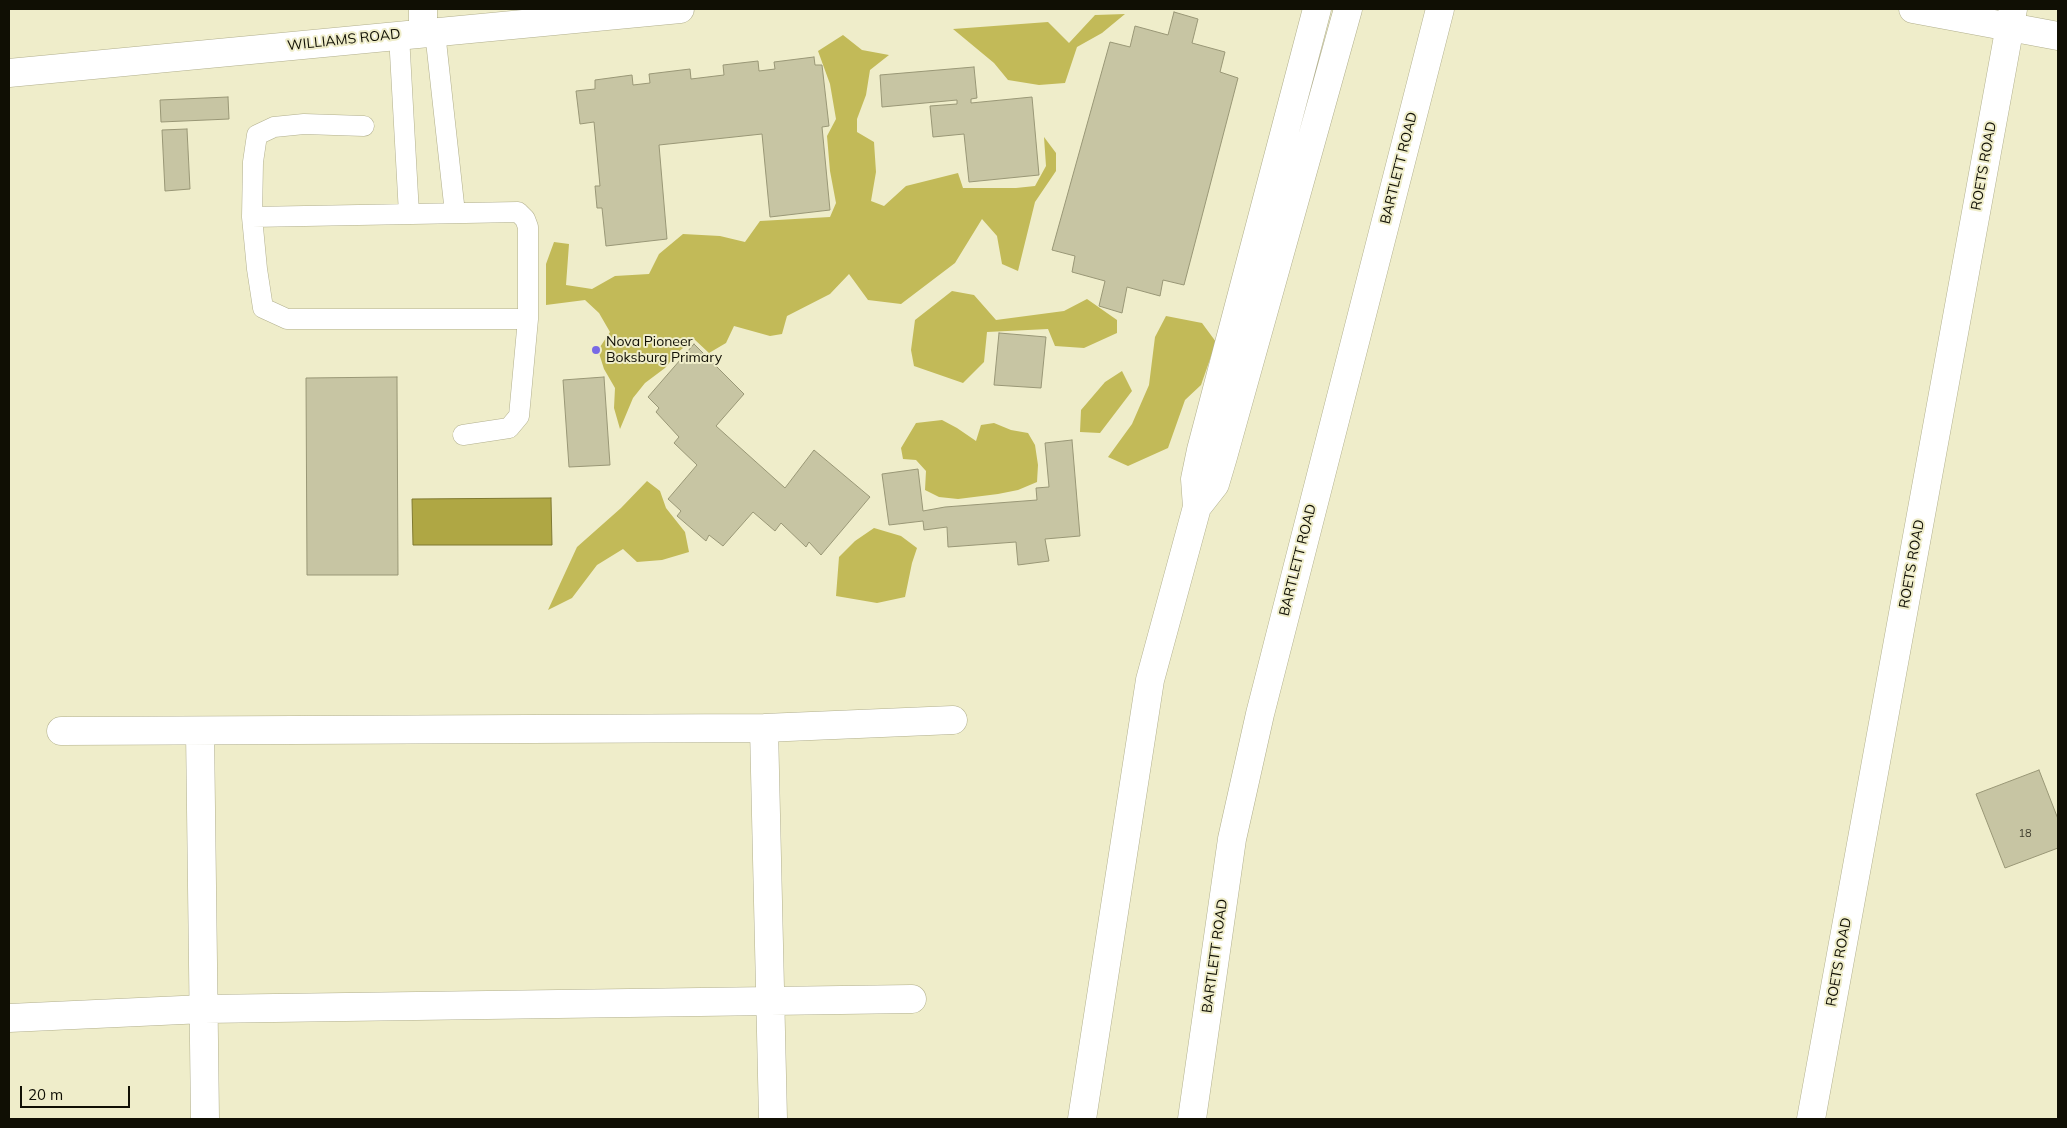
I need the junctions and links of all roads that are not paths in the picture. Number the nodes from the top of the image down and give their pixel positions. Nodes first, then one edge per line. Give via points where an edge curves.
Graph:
1 (680, 9) edge
2 (1317, 9) edge
3 (1348, 9) edge
4 (1440, 9) edge
5 (1914, 9) edge
6 (2011, 18) edge
7 (420, 27) edge
8 (2058, 36) edge
9 (9, 73) edge
10 (364, 126) dead end
11 (455, 213) junction
12 (409, 214) junction
13 (252, 217) junction
14 (528, 319) junction
15 (463, 435) dead end
16 (1197, 507) junction
17 (953, 720) dead end
18 (764, 728) junction
19 (61, 731) dead end
20 (200, 731) junction
21 (912, 999) dead end
22 (770, 1000) junction
23 (204, 1009) junction
24 (9, 1018) edge
25 (205, 1119) edge
26 (773, 1119) edge
27 (1082, 1119) edge
28 (1192, 1119) edge
29 (1811, 1119) edge

1 - 7 street, WILLIAMS ROAD
2 - 16 street via 1201,450 1195,479
3 - 16 street via 1215,484
4 - 28 street, BARTLETT ROAD via 1260,714 1232,839
5 - 6 street
6 - 8 street
6 - 29 street, ROETS ROAD
7 - 9 street, WILLIAMS ROAD
7 - 11 lane
7 - 12 lane
10 - 13 lane via 304,124 274,127 257,136
11 - 12 lane
11 - 14 lane via 518,212 525,218 528,227
12 - 13 lane
13 - 14 lane via 263,308 287,319
14 - 15 lane via 519,416 509,428
16 - 27 street via 1150,680
17 - 18 street
18 - 20 street
18 - 22 street
19 - 20 street
20 - 23 street
21 - 22 street
22 - 23 street
22 - 26 street
23 - 24 street
23 - 25 street

